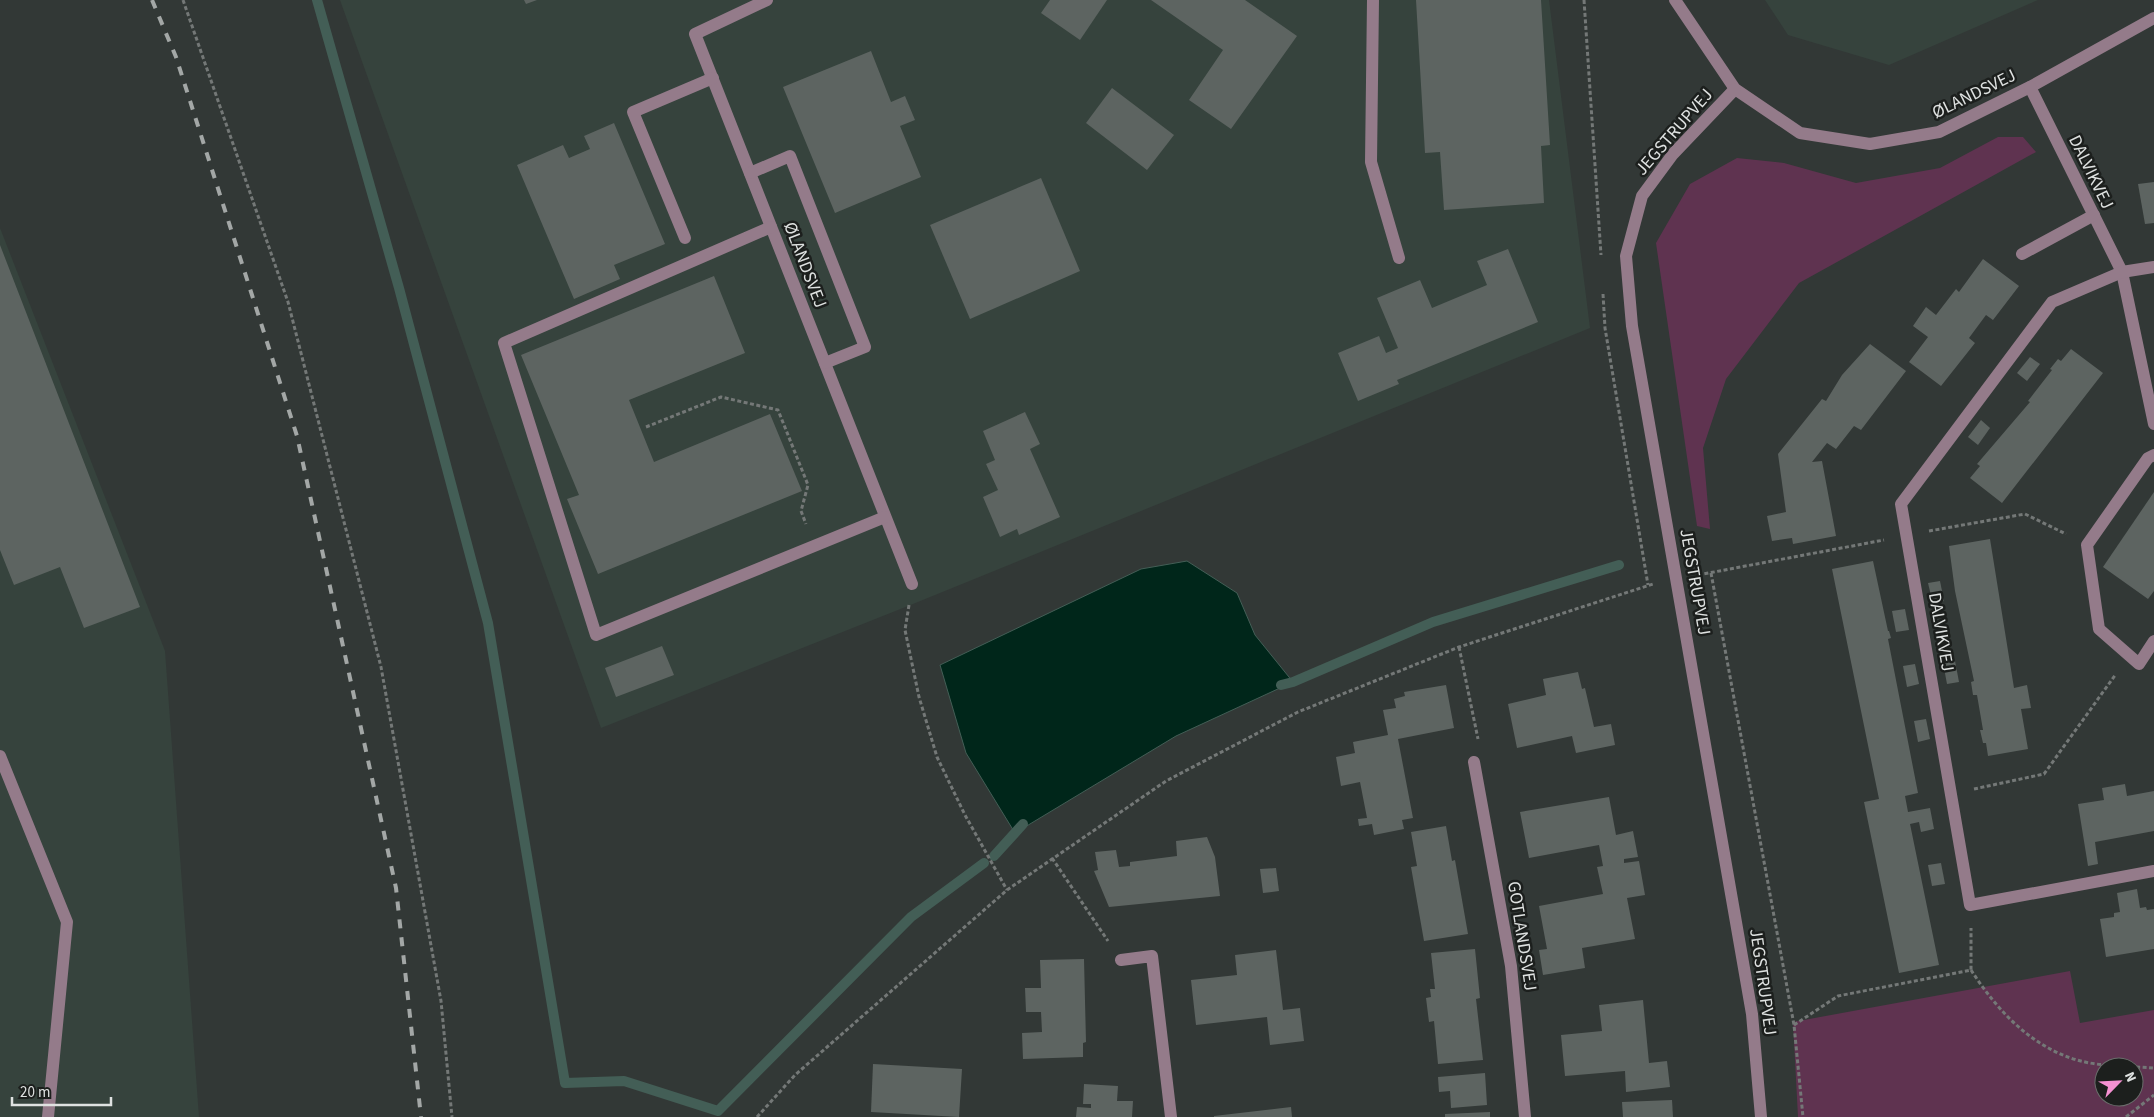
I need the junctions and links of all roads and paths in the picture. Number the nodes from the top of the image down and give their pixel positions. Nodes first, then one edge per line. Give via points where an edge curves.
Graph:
1 (183, 0) edge
2 (768, 0) edge
3 (1373, 0) edge
4 (1675, 0) edge
5 (2154, 18) edge
6 (713, 78) junction
7 (2030, 87) junction
8 (1736, 89) junction
9 (750, 173) junction
10 (2094, 215) junction
11 (772, 227) junction
12 (685, 238) dead end
13 (2022, 254) dead end
14 (1399, 258) dead end
15 (2154, 267) edge
16 (2122, 272) junction
17 (825, 363) junction
18 (2154, 424) edge
19 (646, 428) dead end
20 (2154, 455) edge
21 (885, 517) junction
22 (814, 546) junction
23 (1711, 573) dead end
24 (912, 584) joint
25 (1648, 585) dead end
26 (2154, 641) edge
27 (1459, 647) junction
28 (2129, 656) junction
29 (0, 756) edge
30 (1474, 762) joint
31 (1952, 794) junction
32 (1052, 858) junction
33 (2154, 871) edge
34 (1008, 890) junction
35 (1970, 905) junction
36 (1121, 960) joint
37 (1971, 970) junction
38 (1794, 1025) junction
39 (2154, 1068) edge
40 (2154, 1095) edge
41 (48, 1117) edge
42 (452, 1117) edge
43 (757, 1117) edge
44 (1171, 1117) edge
45 (1525, 1117) edge
46 (1761, 1117) edge
47 (1803, 1117) edge
48 (2126, 1117) edge

1 - 42 path via 288,302 381,667 441,1001
2 - 6 street, ØLANDSVEJ via 695,34
3 - 14 street via 1371,162
4 - 8 street, ØLANDSVEJ
5 - 7 street, ØLANDSVEJ
6 - 9 street, ØLANDSVEJ
6 - 12 street via 633,112
7 - 8 street, ØLANDSVEJ via 1939,132 1870,144 1800,133
7 - 10 street, DALVIKVEJ
8 - 46 street, JEGSTRUPVEJ via 1673,154 1642,196 1626,256 1632,326 1752,1014
9 - 11 street, ØLANDSVEJ
9 - 17 street via 790,156 865,346
10 - 13 street
10 - 16 street, DALVIKVEJ
11 - 17 street, ØLANDSVEJ
11 - 22 street via 504,342 596,635
15 - 16 street, DALVIKVEJ
16 - 18 street, DALVIKVEJ
16 - 31 street, DALVIKVEJ via 2052,302 1901,504
17 - 21 street, ØLANDSVEJ
19 - 22 path via 722,396 778,410 808,485 801,511
20 - 28 street via 2148,458 2087,545 2099,629
21 - 22 street
21 - 24 street, ØLANDSVEJ
23 - 38 path
24 - 34 path via 905,630 919,697 937,757 965,815
25 - 27 path
26 - 28 street via 2139,664
27 - 30 path via 1481,752
27 - 32 path via 1298,712 1166,781
28 - 31 path via 2044,774
29 - 41 street via 67,922
30 - 45 street, GOTLANDSVEJ via 1510,966
31 - 35 street, DALVIKVEJ
32 - 34 path
32 - 36 path
33 - 35 street
34 - 43 path via 795,1075
35 - 37 path
36 - 44 street via 1152,956
37 - 38 path via 1838,996
37 - 39 path via 2011,1020 2042,1046 2078,1060
38 - 47 path
40 - 48 path

